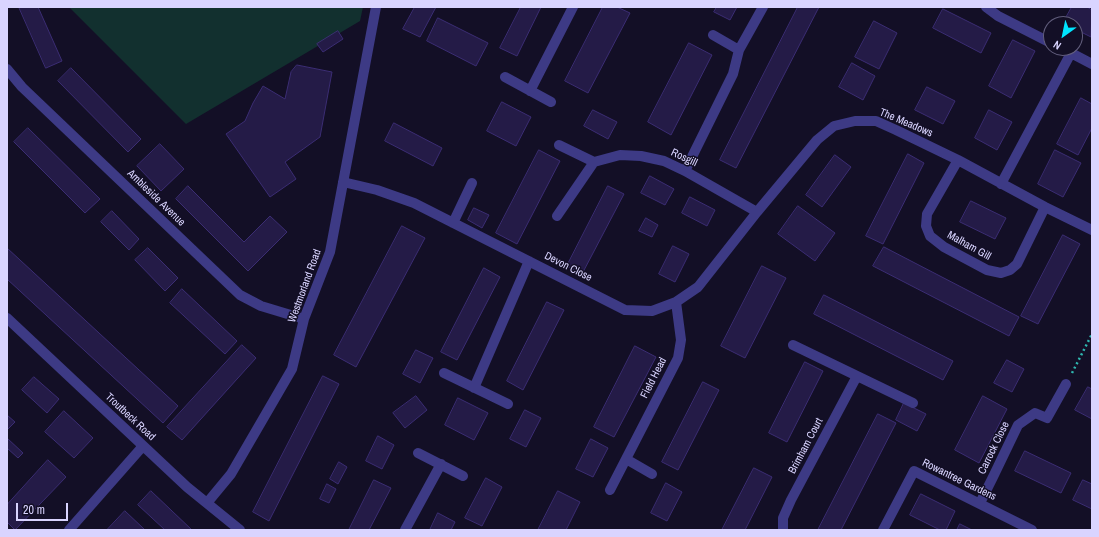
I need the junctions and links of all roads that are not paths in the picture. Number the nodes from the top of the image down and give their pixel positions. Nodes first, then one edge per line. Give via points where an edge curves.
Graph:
1 (376, 7) edge
2 (573, 7) edge
3 (763, 7) edge
4 (986, 7) edge
5 (713, 35) dead end
6 (1043, 39) edge
7 (739, 50) junction
8 (1068, 56) edge
9 (1076, 56) edge
10 (1092, 64) edge
11 (7, 69) edge
12 (505, 77) dead end
13 (530, 91) junction
14 (551, 102) dead end
15 (559, 145) dead end
16 (958, 160) junction
17 (594, 162) junction
18 (685, 171) junction
19 (343, 182) junction
20 (472, 183) dead end
21 (1001, 184) junction
22 (1045, 207) junction
23 (757, 212) junction
24 (557, 216) dead end
25 (453, 222) junction
26 (1092, 230) edge
27 (529, 261) junction
28 (676, 302) junction
29 (7, 318) edge
30 (304, 319) junction
31 (793, 345) dead end
32 (444, 373) dead end
33 (857, 376) junction
34 (1066, 384) road end
35 (474, 388) junction
36 (912, 403) dead end
37 (508, 404) dead end
38 (143, 446) junction
39 (418, 452) dead end
40 (626, 459) junction
41 (440, 464) junction
42 (652, 474) dead end
43 (463, 476) dead end
44 (610, 490) dead end
45 (207, 503) junction
46 (980, 503) junction
47 (69, 530) edge
48 (240, 530) edge
49 (405, 530) edge
50 (783, 530) edge
51 (883, 530) edge
52 (1032, 530) edge

1 - 19 street, Westmorland Road
2 - 13 street
3 - 7 street
4 - 6 street
5 - 7 street
7 - 18 street via 733,74
8 - 21 street
9 - 10 street
11 - 30 street, Ambleside Avenue via 22,87 240,295 261,306
12 - 13 street
13 - 14 street
15 - 17 street
16 - 21 street, The Meadows
16 - 22 street, Malham Gill via 927,214 926,226 930,236 944,247 986,270 1001,273 1017,264
16 - 23 street, The Meadows via 876,121 855,121 834,126 816,140
17 - 18 street, Rosgill via 620,155 641,156 664,161
17 - 24 street
18 - 23 street, Rosgill
19 - 25 street, Devon Close via 414,203
19 - 30 street, Westmorland Road via 330,252
20 - 25 street
21 - 22 street, The Meadows
22 - 26 street, The Meadows
23 - 28 street, The Meadows via 698,287
25 - 27 street, Devon Close
27 - 28 street, Devon Close via 625,310 652,311
27 - 35 street
28 - 40 street, Field Head via 681,340 678,358
29 - 38 street, Troutbeck Road
30 - 45 street, Westmorland Road via 292,369 231,474
31 - 33 street
32 - 35 street
33 - 36 street
33 - 50 street, Brimham Court via 791,500 783,518
34 - 46 street, Carrock Close via 1047,418 1035,413 1018,425
35 - 37 street
38 - 45 street, Troutbeck Road
38 - 47 street
39 - 41 street
40 - 42 street
40 - 44 street, Field Head
41 - 43 street
41 - 49 street
45 - 48 street, Troutbeck Road
46 - 51 street, Rowantree Gardens via 914,471
46 - 52 street, Rowantree Gardens

